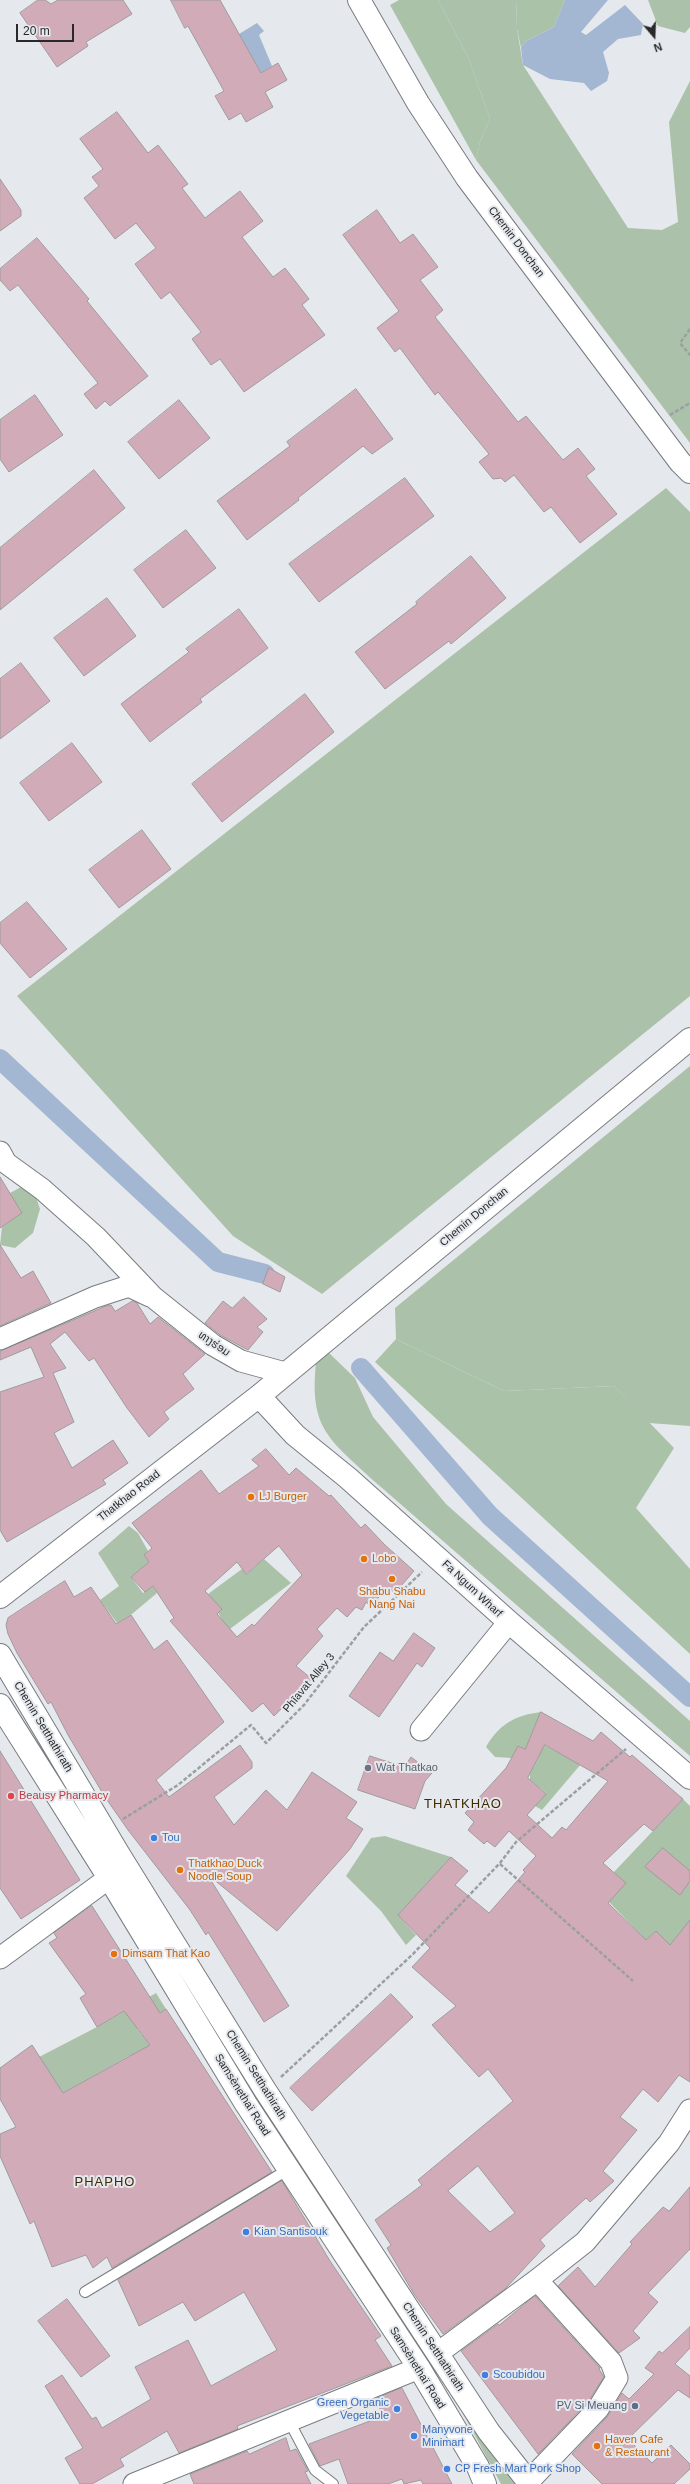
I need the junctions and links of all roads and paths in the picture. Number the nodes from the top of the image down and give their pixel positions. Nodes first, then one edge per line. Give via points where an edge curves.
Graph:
1 (359, 0) edge
2 (690, 329) edge
3 (690, 355) edge
4 (690, 472) edge
5 (690, 1039) edge
6 (2, 1158) edge
7 (153, 1297) junction
8 (0, 1339) edge
9 (285, 1373) junction
10 (258, 1396) junction
11 (442, 1560) junction
12 (0, 1597) edge
13 (509, 1622) junction
14 (0, 1655) edge
15 (0, 1705) edge
16 (421, 1730) dead end
17 (641, 1735) junction
18 (690, 1778) edge
19 (105, 1831) junction
20 (500, 1863) junction
21 (109, 1878) junction
22 (0, 1958) edge
23 (633, 1981) dead end
24 (265, 2090) junction
25 (690, 2110) edge
26 (290, 2170) junction
27 (537, 2280) junction
28 (85, 2292) dead end
29 (438, 2353) junction
30 (419, 2368) junction
31 (289, 2421) junction
32 (484, 2478) edge
33 (529, 2483) edge
34 (134, 2484) edge
35 (334, 2484) edge

1 - 4 street, Chemin Donchan via 418,103 467,178
2 - 3 path via 680,343
5 - 9 street, Chemin Donchan
6 - 7 street via 42,1189 96,1237
7 - 8 street via 129,1286 95,1296
7 - 9 street, ທາງຮ່ອມ via 213,1345 230,1355 241,1361
9 - 10 street, Chemin Donchan
10 - 11 street, Fa Ngum Wharf via 295,1435
10 - 12 street, Thatkhao Road
11 - 13 street, Fa Ngum Wharf
11 - 19 path, Phīavat Alley 3 via 423,1572 364,1627 304,1705 266,1743 251,1725 178,1785
13 - 16 street
13 - 17 street, Fa Ngum Wharf
14 - 19 street, Chemin Setthathirath
15 - 21 street, Samsènethaï Road
17 - 18 street, Fa Ngum Wharf
17 - 20 path via 516,1842
19 - 24 street, Chemin Setthathirath
20 - 23 path
20 - 24 path via 401,1965 317,2045
21 - 22 street
21 - 26 street, Samsènethaï Road via 246,2104
24 - 29 street, Chemin Setthathirath
25 - 27 street via 669,2143 585,2242
26 - 28 lane
26 - 30 street, Samsènethaï Road
27 - 29 street
27 - 33 street via 611,2362 617,2378 598,2409
29 - 33 street, Chemin Setthathirath via 489,2432
30 - 31 street
30 - 32 street, Samsènethaï Road
31 - 34 street
31 - 35 lane via 315,2470

